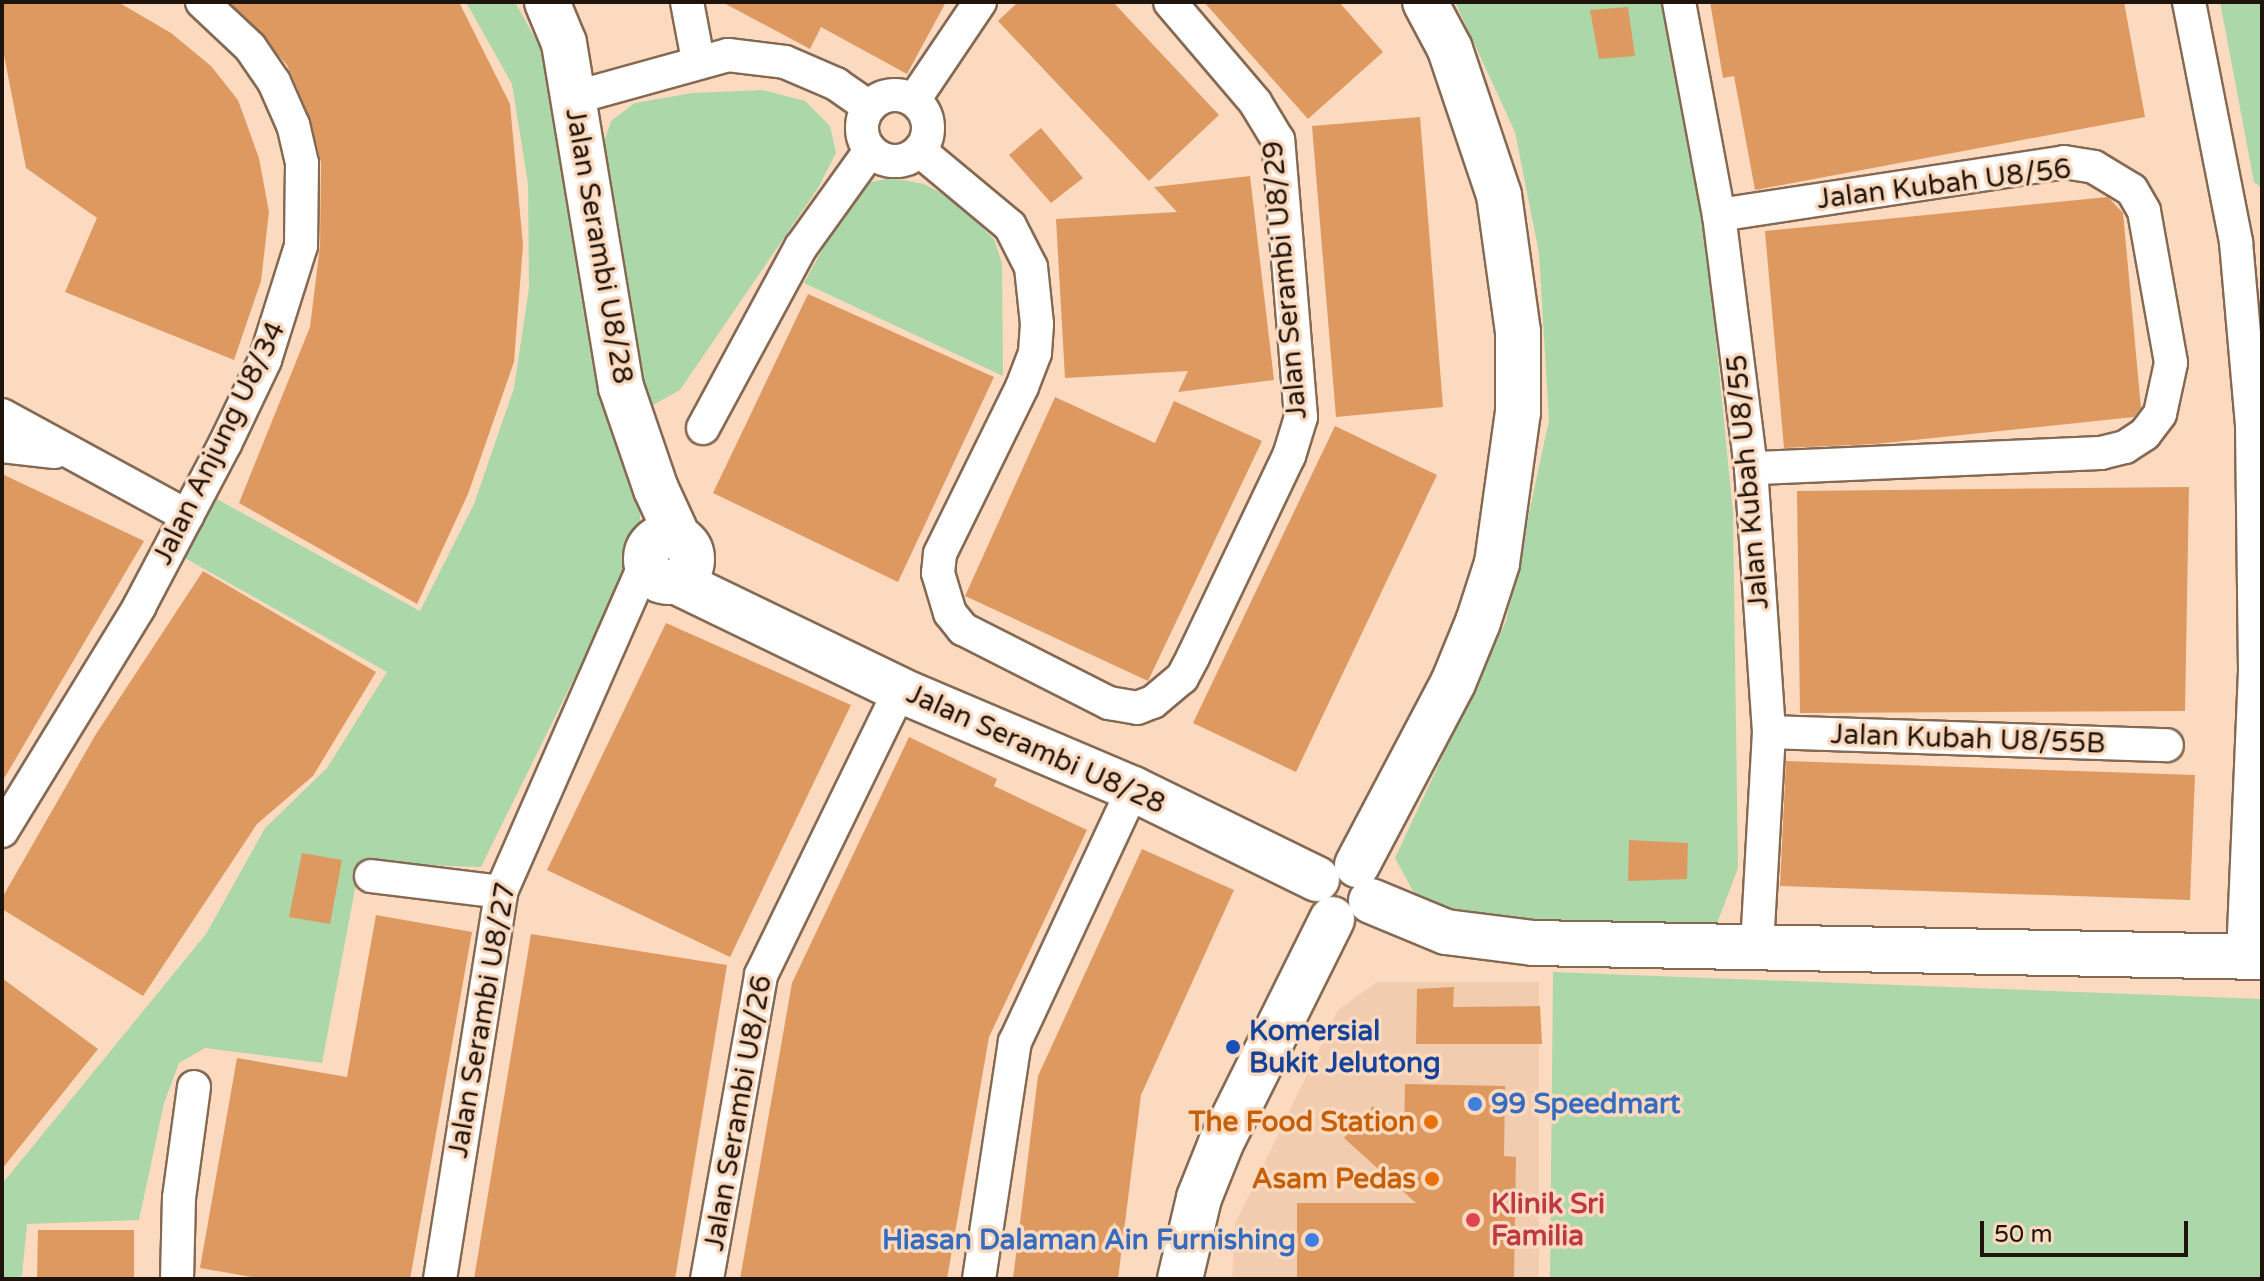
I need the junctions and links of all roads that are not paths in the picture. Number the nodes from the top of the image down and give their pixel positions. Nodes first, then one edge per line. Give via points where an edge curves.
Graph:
1 (202, 2) edge
2 (547, 2) edge
3 (687, 2) edge
4 (980, 2) edge
5 (1170, 2) edge
6 (1425, 2) edge
7 (2189, 2) edge
8 (1680, 11) edge
9 (698, 60) junction
10 (573, 98) junction
11 (914, 100) junction
12 (869, 107) junction
13 (870, 151) junction
14 (920, 151) junction
15 (1719, 215) junction
16 (2249, 240) edge
17 (2, 415) edge
18 (703, 428) dead end
19 (2, 446) edge
20 (73, 456) junction
21 (1751, 468) junction
22 (2258, 510) edge
23 (187, 516) junction
24 (669, 561) junction
25 (900, 690) junction
26 (1769, 732) junction
27 (2167, 745) dead end
28 (2257, 753) edge
29 (1133, 789) junction
30 (2, 831) edge
31 (371, 876) dead end
32 (1344, 891) junction
33 (501, 892) junction
34 (1757, 950) junction
35 (2252, 956) edge
36 (194, 1087) dead end
37 (177, 1279) edge
38 (440, 1279) edge
39 (707, 1279) edge
40 (979, 1279) edge
41 (1180, 1279) edge

1 - 23 street, Jalan Anjung U8/34 via 250,47 274,82 302,163 303,207 301,246 265,360
2 - 10 street, Jalan Serambi U8/28 via 564,43
3 - 9 street
4 - 11 street
5 - 14 street, Jalan Serambi U8/29 via 1255,102 1278,140 1301,417 1289,456 1193,657 1182,678 1153,702 1137,708 1109,703 963,629 950,613 938,573 940,554 1022,387 1035,353 1037,324 1031,267 1016,235
6 - 32 street via 1450,49 1499,195 1518,332 1518,412 1500,549 1478,622 1453,683
7 - 16 street
8 - 15 street, Jalan Kubah U8/55
9 - 10 street
9 - 12 street via 743,56 785,62 836,84
10 - 24 street, Jalan Serambi U8/28 via 621,387 656,489
11 - 12 street via 885,96
11 - 14 street via 929,124
12 - 13 street via 862,124
13 - 14 street via 900,161
13 - 18 street via 801,247
15 - 21 street, Jalan Kubah U8/55
15 - 21 street, Jalan Kubah U8/56 via 2064,162 2094,167 2132,190 2144,211 2171,363 2160,414 2145,434 2125,447 2101,453
16 - 22 street
17 - 20 street
19 - 20 street
20 - 23 street
21 - 26 street, Jalan Kubah U8/55
22 - 28 street
23 - 30 street, Jalan Anjung U8/34 via 139,607
24 - 25 street, Jalan Serambi U8/28 via 754,621
24 - 33 street, Jalan Serambi U8/27 via 614,638
25 - 29 street, Jalan Serambi U8/28
25 - 39 street, Jalan Serambi U8/26 via 761,975
26 - 27 street, Jalan Kubah U8/55B
26 - 34 street, Jalan Kubah U8/55
28 - 35 street
29 - 32 street, Jalan Serambi U8/28
29 - 40 street via 1015,1042
31 - 33 street
32 - 34 street, Jalan Serambi U8/28 via 1411,920 1479,938
32 - 41 street via 1221,1143 1199,1198
33 - 38 street, Jalan Serambi U8/27
34 - 35 street, Jalan Serambi U8/28
36 - 37 street via 179,1198

